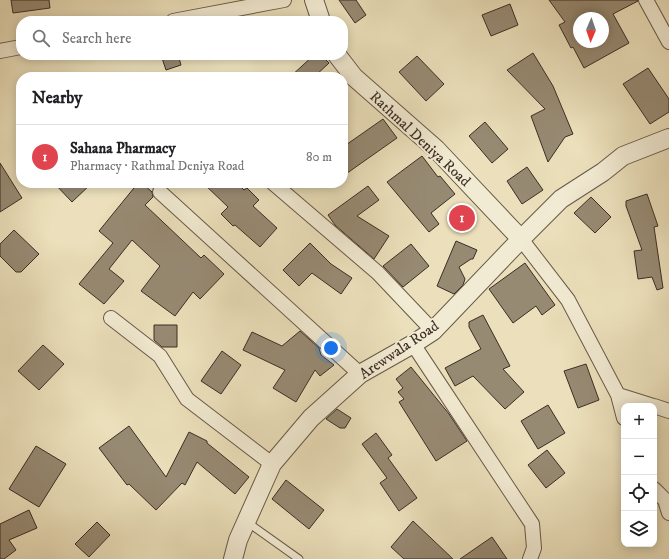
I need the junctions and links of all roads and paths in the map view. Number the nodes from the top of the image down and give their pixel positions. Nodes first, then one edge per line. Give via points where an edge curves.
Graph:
1 (284, 0) edge
2 (314, 0) edge
3 (646, 0) edge
4 (199, 16) edge
5 (320, 16) edge
6 (669, 42) edge
7 (16, 48) edge
8 (0, 51) edge
9 (341, 60) edge
10 (669, 138) edge
11 (279, 188) edge
12 (160, 192) dead end
13 (521, 239) junction
14 (111, 318) dead end
15 (433, 331) junction
16 (413, 344) junction
17 (360, 374) junction
18 (618, 395) junction
19 (644, 403) edge
20 (621, 406) edge
21 (657, 407) edge
22 (669, 411) edge
23 (272, 464) junction
24 (657, 492) edge
25 (669, 513) edge
26 (246, 522) junction
27 (233, 559) edge
28 (298, 559) edge
29 (530, 559) edge

1 - 4 street
2 - 5 street
3 - 6 street
7 - 8 street
9 - 13 street, Rathmal Deniya Road via 354,77 436,149
10 - 13 street, Arewwala Road via 623,156 561,200
11 - 15 street via 378,273
12 - 17 street
13 - 15 street, Arewwala Road
13 - 18 street via 568,300
14 - 23 street via 160,356 187,399
15 - 16 street, Arewwala Road
16 - 17 street, Arewwala Road
16 - 29 street via 532,524 534,548
17 - 23 street, Arewwala Road via 311,418
18 - 19 street
18 - 20 street
21 - 22 street
23 - 26 street, Arewwala Road
24 - 25 street via 665,500
26 - 27 street, Arewwala Road
26 - 28 lane

